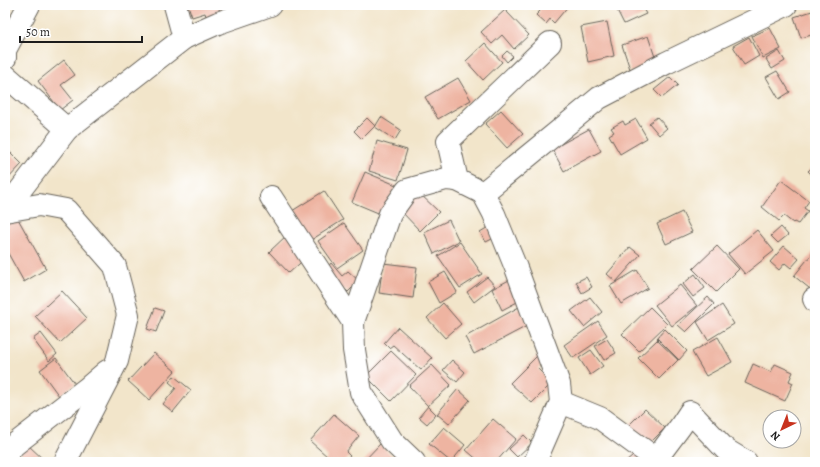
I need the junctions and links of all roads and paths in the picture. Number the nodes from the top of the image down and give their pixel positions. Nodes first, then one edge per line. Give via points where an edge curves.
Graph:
1 (29, 5) edge
2 (175, 5) edge
3 (270, 5) edge
4 (786, 5) edge
5 (184, 38) junction
6 (550, 43) dead end
7 (5, 58) edge
8 (5, 75) edge
9 (67, 129) junction
10 (457, 180) junction
11 (483, 194) junction
12 (271, 197) dead end
13 (5, 210) edge
14 (353, 322) junction
15 (117, 361) junction
16 (561, 402) junction
17 (5, 456) edge
18 (65, 462) edge
19 (414, 462) edge
20 (534, 462) edge
21 (746, 462) edge

1 - 7 street via 5,50
2 - 5 street
3 - 5 street
4 - 11 street via 599,98
5 - 9 street
6 - 10 street via 448,141
8 - 9 street
9 - 13 street
10 - 11 street
10 - 14 street via 446,179 407,190 390,214
11 - 16 street via 516,268 560,384
12 - 14 street
13 - 15 street via 39,205 66,210 115,266 128,315
14 - 19 street via 354,350 361,392 392,441
15 - 17 street via 86,389 14,445
15 - 18 street
16 - 20 street
16 - 21 street via 600,418 656,459 690,412 726,450

